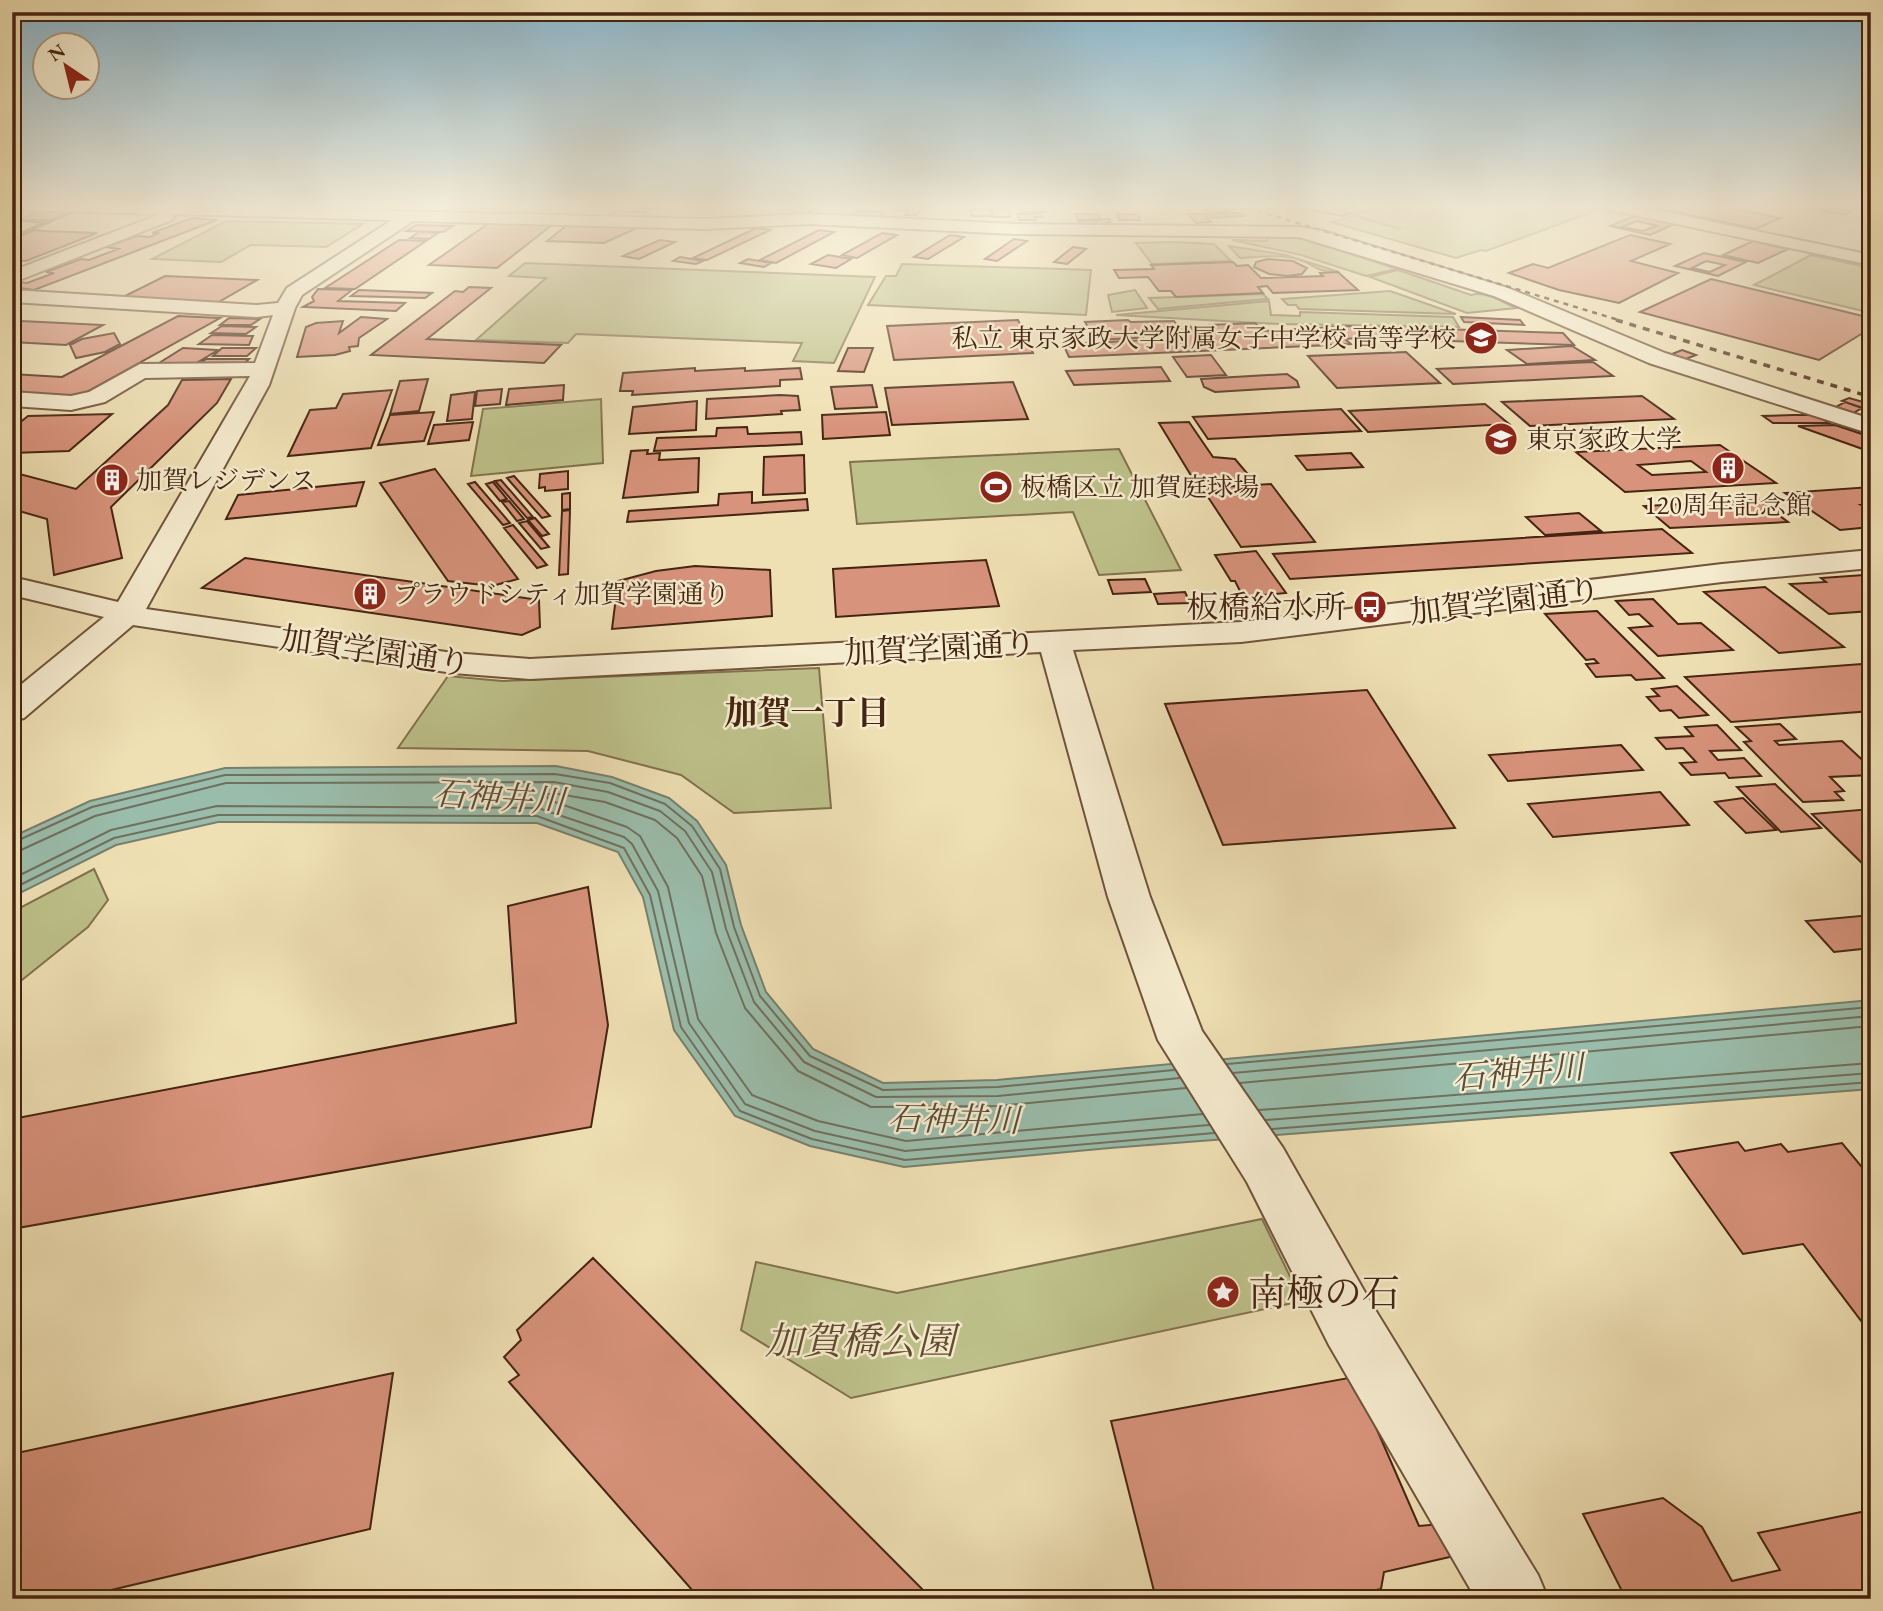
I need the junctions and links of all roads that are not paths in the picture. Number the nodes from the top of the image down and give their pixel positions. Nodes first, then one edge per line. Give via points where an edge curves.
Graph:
1 (312, 280) edge
2 (1464, 280) edge
3 (12, 296) edge
4 (285, 308) junction
5 (264, 369) junction
6 (12, 399) edge
7 (1871, 427) edge
8 (1871, 559) edge
9 (12, 586) edge
10 (127, 614) junction
11 (1054, 642) junction
12 (12, 710) edge
13 (1514, 1599) edge

1 - 4 street via 294,292
2 - 7 street via 1657,358
3 - 4 street via 257,311
4 - 5 street
5 - 6 street via 140,371 97,397 71,402
5 - 10 street
8 - 11 street, 加賀学園通り via 1722,573 1286,628
9 - 10 street, 加賀学園通り
10 - 11 street, 加賀学園通り via 501,668
10 - 12 street
11 - 13 street via 1129,897 1182,1040 1265,1166 1350,1324

